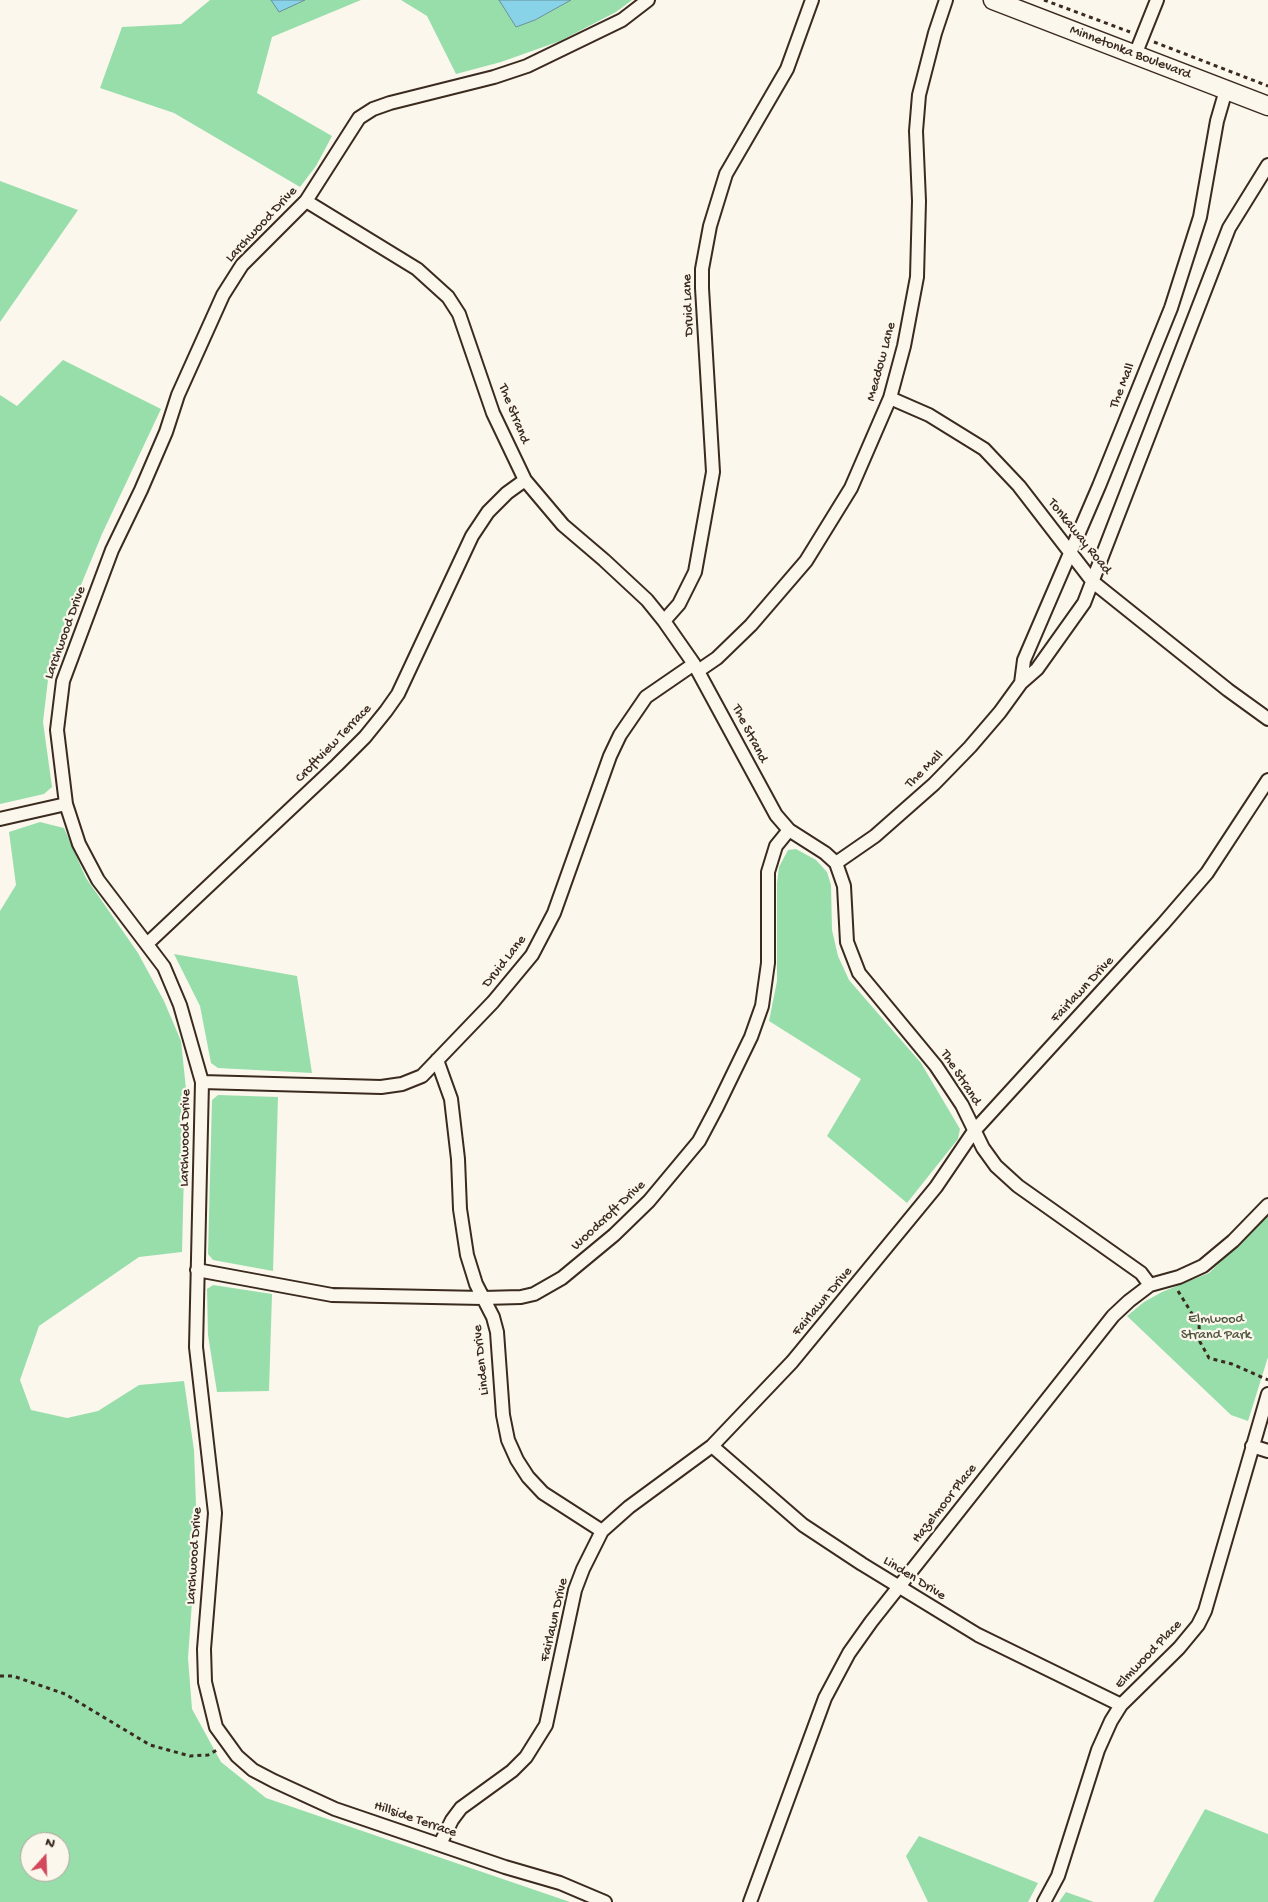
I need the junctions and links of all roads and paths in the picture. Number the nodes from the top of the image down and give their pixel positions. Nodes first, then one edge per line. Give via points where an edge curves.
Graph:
1 (648, 0) edge
2 (812, 0) edge
3 (946, 0) edge
4 (992, 0) edge
5 (1044, 0) edge
6 (1157, 0) edge
7 (1129, 32) dead end
8 (1154, 42) dead end
9 (1135, 55) junction
10 (1268, 86) edge
11 (1226, 90) junction
12 (1268, 106) edge
13 (1268, 166) edge
14 (306, 201) junction
15 (890, 398) junction
16 (526, 480) junction
17 (1070, 554) junction
18 (1093, 582) junction
19 (664, 621) junction
20 (696, 668) junction
21 (1021, 683) junction
22 (1268, 719) edge
23 (1268, 780) edge
24 (66, 804) junction
25 (0, 818) edge
26 (789, 830) junction
27 (836, 863) junction
28 (148, 943) junction
29 (437, 1060) junction
30 (202, 1082) junction
31 (974, 1131) junction
32 (1268, 1205) edge
33 (197, 1270) junction
34 (1170, 1280) junction
35 (1150, 1285) junction
36 (483, 1298) junction
37 (1268, 1380) edge
38 (1268, 1394) edge
39 (712, 1446) junction
40 (1252, 1446) junction
41 (1268, 1451) edge
42 (602, 1531) junction
43 (900, 1586) junction
44 (0, 1676) edge
45 (1121, 1705) junction
46 (226, 1744) junction
47 (440, 1844) junction
48 (605, 1902) edge
49 (750, 1902) edge
50 (1044, 1902) edge

1 - 14 street, Larchwood Drive via 622,20 527,66 373,109 359,118
2 - 19 street, Druid Lane via 787,69 726,174 710,226 702,288 713,472 695,572 679,604
3 - 15 street, Meadow Lane via 920,95 916,131 919,230 916,277 904,346
4 - 9 main road, Minnetonka Boulevard
5 - 7 path
6 - 9 street
8 - 10 path
9 - 11 main road, Minnetonka Boulevard
11 - 12 main road, Minnetonka Boulevard
11 - 17 street, The Mall via 1217,121 1200,217 1171,308
13 - 18 street, The Mall via 1229,228
14 - 16 street, The Strand via 417,269 448,297 459,314 493,413
14 - 24 street, Larchwood Drive via 242,265 223,296 178,395 141,490 112,550 63,681 59,702 57,730
15 - 17 street, Tonkaway Road via 929,414 984,449 1020,486
15 - 20 street, Meadow Lane via 852,488 806,561 750,626 717,658
16 - 19 street, The Strand via 562,525 647,600
16 - 28 street, Croftview Terrace via 488,512 472,536 398,694 386,712 337,765
17 - 18 street, Tonkaway Road
17 - 21 street, The Mall via 1024,660
18 - 21 street, The Mall via 1084,603 1037,669
18 - 22 street, Tonkaway Road
19 - 20 street, The Strand
20 - 26 street, The Strand via 766,800
20 - 29 street, Druid Lane via 646,697 630,719 610,756 554,913 539,944 518,974
21 - 27 street, The Mall via 982,733 934,784 875,836
23 - 31 street, Fairlawn Drive via 1201,880
24 - 25 street
24 - 28 street, Larchwood Drive via 79,844 98,880
26 - 27 street, The Strand
26 - 36 street, Woodcroft Drive via 776,846 768,872 768,963 756,1023 699,1141 649,1202 562,1278 534,1294
27 - 31 street, The Strand via 844,886 847,942 858,974 936,1066 962,1105
28 - 30 street, Larchwood Drive via 164,967 180,1005
29 - 30 street, Druid Lane via 422,1076 402,1084 381,1087
29 - 36 street, Linden Drive via 451,1099 466,1255
30 - 33 street, Larchwood Drive
31 - 35 street, The Strand via 996,1166 1018,1186 1141,1273
31 - 39 street, Fairlawn Drive via 936,1187 830,1318
32 - 34 street, Hazelmoor Place via 1219,1254 1203,1266
33 - 36 street, Woodcroft Drive via 332,1295
33 - 46 street, Larchwood Drive via 196,1347 215,1513 204,1649 205,1682 216,1727
34 - 35 street, Hazelmoor Place
34 - 37 path via 1199,1325 1200,1342 1209,1358
35 - 43 street, Hazelmoor Place via 1129,1300 1090,1344
36 - 42 street, Linden Drive via 497,1332 503,1415 508,1440 517,1460 543,1493
38 - 40 street, Elmwood Place
39 - 42 street, Fairlawn Drive
39 - 43 street, Linden Drive via 803,1525
40 - 41 street
40 - 45 street, Elmwood Place via 1210,1596 1198,1626
42 - 47 street, Fairlawn Drive via 576,1590 546,1725 526,1757 512,1771 461,1808
43 - 45 street, Linden Drive via 978,1635
43 - 49 street, Hazelmoor Place via 849,1652 825,1698
44 - 46 path via 13,1676 65,1694 150,1745 190,1756 208,1755
45 - 50 street, Elmwood Place via 1098,1750 1058,1876
46 - 47 street, Hillside Terrace via 253,1770 274,1781 335,1808
47 - 48 street, Hillside Terrace via 560,1883

